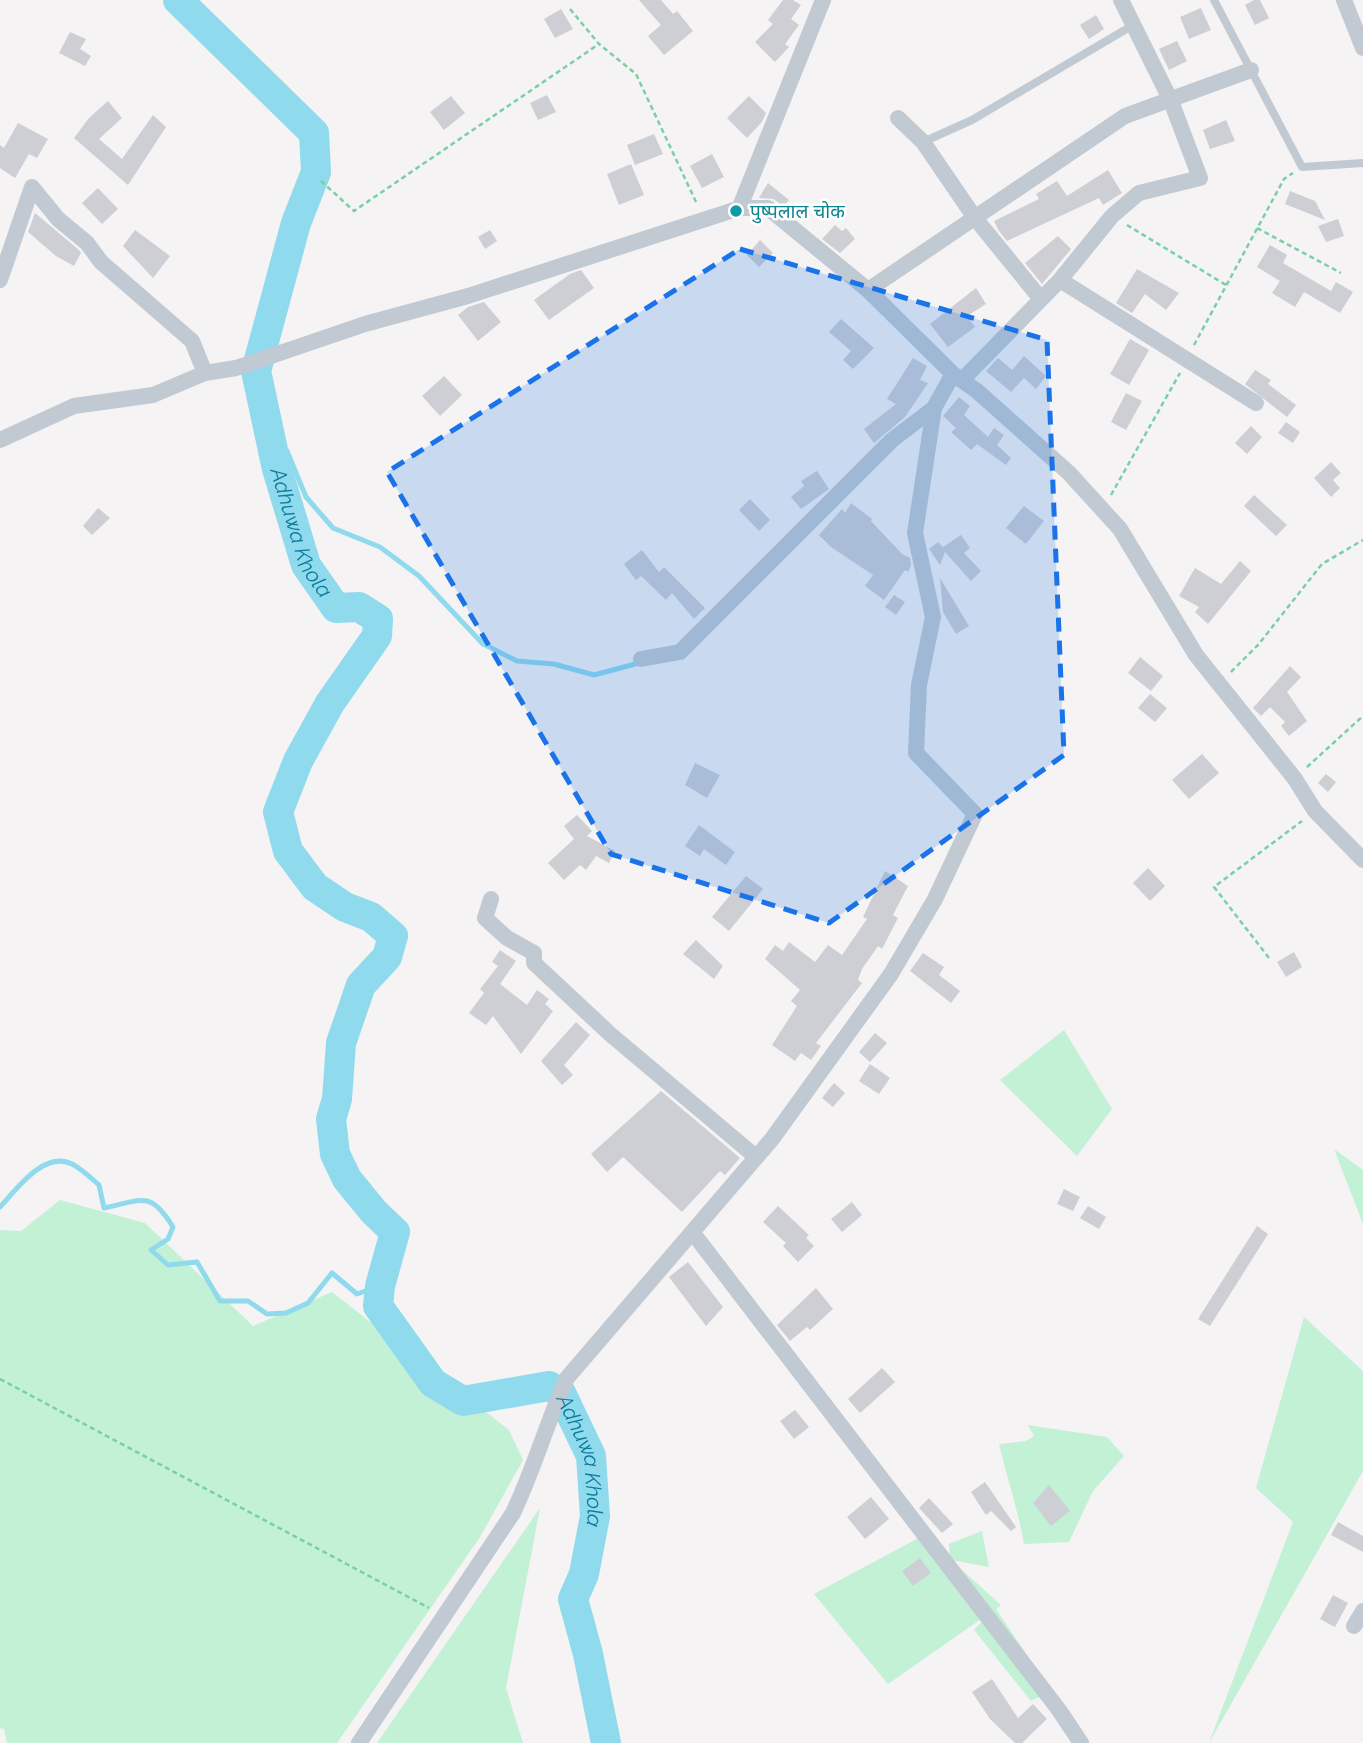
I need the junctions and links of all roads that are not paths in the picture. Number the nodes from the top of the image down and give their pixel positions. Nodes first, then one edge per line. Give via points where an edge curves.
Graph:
1 (1121, 0) edge
2 (1214, 0) edge
3 (1344, 0) edge
4 (819, 2) edge
5 (1135, 24) junction
6 (1363, 48) edge
7 (1251, 70) junction
8 (1171, 101) junction
9 (898, 118) dead end
10 (923, 142) junction
11 (1363, 163) edge
12 (739, 209) junction
13 (975, 218) junction
14 (0, 280) edge
15 (1060, 281) junction
16 (868, 290) junction
17 (1040, 298) junction
18 (205, 373) junction
19 (958, 376) junction
20 (1256, 403) dead end
21 (934, 408) junction
22 (0, 440) edge
23 (641, 659) dead end
24 (1363, 860) edge
25 (491, 899) dead end
26 (756, 1157) junction
27 (693, 1233) junction
28 (1363, 1611) edge
29 (1354, 1626) dead end
30 (359, 1743) edge
31 (1081, 1743) edge

1 - 5 street
2 - 7 lane
3 - 6 street
4 - 12 street
5 - 8 street
5 - 10 lane via 972,120
7 - 8 street
7 - 11 lane via 1302,167
8 - 13 street via 1125,116
8 - 15 street via 1200,178 1139,193 1112,216
9 - 10 street
10 - 13 street
12 - 16 street via 768,208
12 - 18 street via 236,369
13 - 16 street
13 - 17 street
14 - 18 street via 32,187 101,262 192,341
15 - 17 street
15 - 20 street
16 - 19 street
17 - 19 street
18 - 22 street via 153,394 74,406
19 - 21 street
19 - 24 street via 1069,473 1120,529 1196,655 1295,779 1315,811
21 - 23 street via 892,440 680,652
21 - 26 street via 915,533 933,617 919,685 916,753 975,814 935,899 891,974
25 - 26 street via 485,918 534,953 534,963 553,981
26 - 27 street
27 - 30 street via 567,1378 513,1513
27 - 31 street
28 - 29 street

